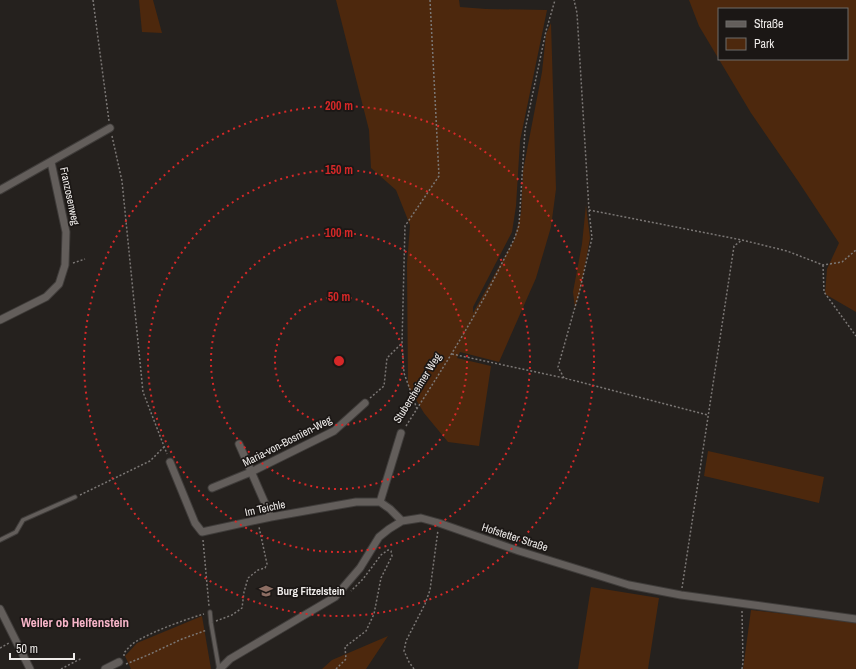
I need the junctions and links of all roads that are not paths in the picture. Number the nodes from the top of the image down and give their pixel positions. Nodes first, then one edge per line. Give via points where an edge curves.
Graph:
1 (110, 128) road end
2 (51, 162) junction
3 (0, 190) edge
4 (0, 320) edge
5 (365, 403) road end
6 (401, 433) road end
7 (239, 444) dead end
8 (170, 462) road end
9 (251, 472) junction
10 (212, 488) dead end
11 (75, 497) road end
12 (380, 502) junction
13 (270, 518) junction
14 (402, 521) junction
15 (0, 540) edge
16 (0, 609) edge
17 (210, 612) road end
18 (2, 618) edge
19 (856, 619) edge
20 (123, 662) road end
21 (30, 669) edge
22 (105, 669) edge
23 (220, 669) edge

1 - 2 street, Franzosenweg
2 - 3 street, Franzosenweg
2 - 4 street, Franzosenweg via 66,232 65,265 59,284 46,296
5 - 9 street, Maria-von-Bosnien-Weg via 334,431
6 - 12 street, Stubersheimer Weg
7 - 9 street
8 - 13 street, Im Teichle via 195,523 202,532
9 - 10 street, Maria-von-Bosnien-Weg
9 - 13 street
11 - 15 lane via 23,520 16,532
12 - 13 street, Im Teichle via 356,502
12 - 14 street
14 - 19 street, Hofstetter Straße via 421,518 439,523 629,585 681,595
14 - 23 street, Hofstetter Straße via 379,537 360,568 335,597 230,659
16 - 18 street
17 - 23 lane
18 - 21 street
20 - 22 street

